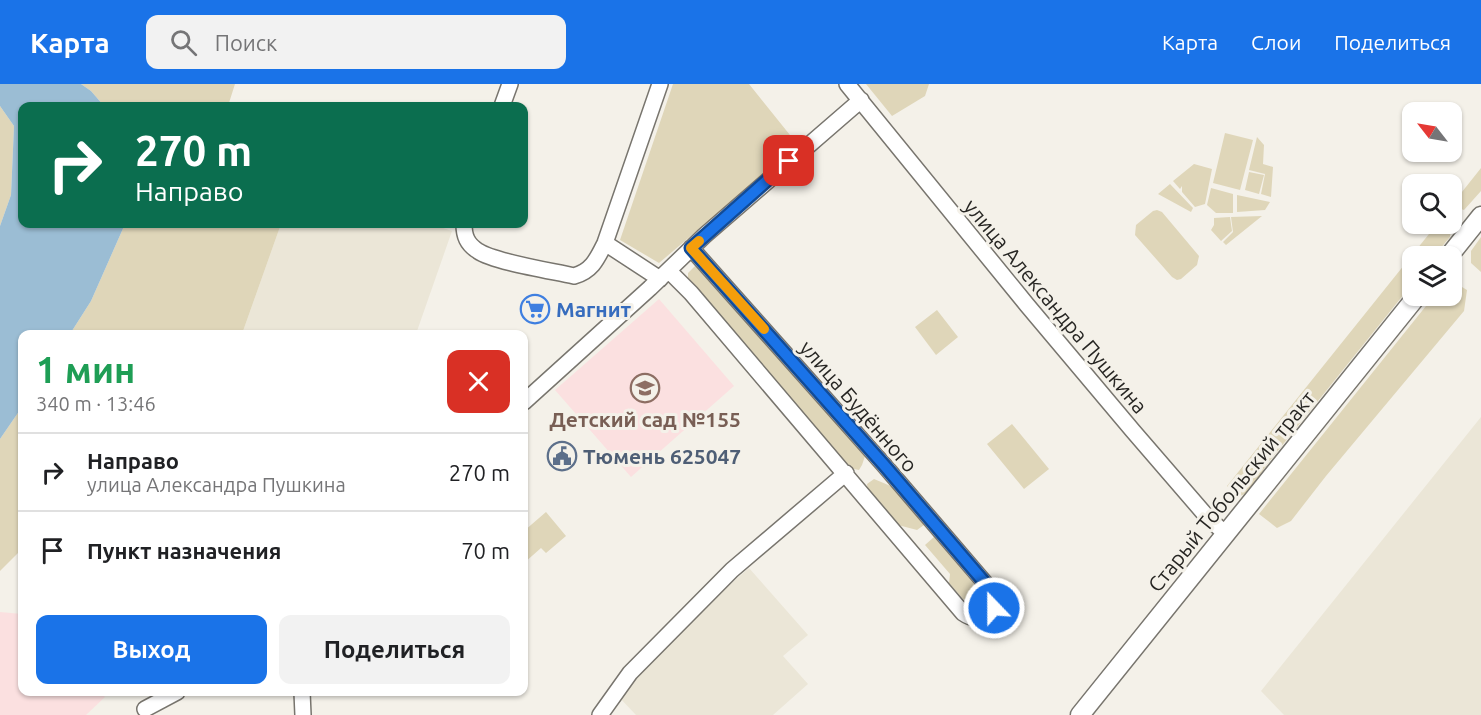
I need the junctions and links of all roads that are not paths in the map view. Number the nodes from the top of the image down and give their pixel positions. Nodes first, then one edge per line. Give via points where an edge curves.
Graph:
1 (510, 84) edge
2 (660, 84) edge
3 (847, 84) edge
4 (861, 100) junction
5 (503, 102) edge
6 (1481, 216) edge
7 (464, 228) edge
8 (605, 243) junction
9 (1457, 246) edge
10 (691, 248) junction
11 (664, 275) junction
12 (1409, 306) edge
13 (528, 398) edge
14 (846, 473) junction
15 (1226, 534) junction
16 (169, 696) edge
17 (302, 696) edge
18 (145, 709) dead end
19 (303, 715) edge
20 (600, 715) edge
21 (1080, 715) edge

1 - 5 street
2 - 8 street
3 - 4 street, улица Александра Пушкина
4 - 10 street
4 - 15 street, улица Александра Пушкина via 1155,458
6 - 9 street
7 - 8 street via 469,243 479,252 574,276 586,273
8 - 11 street, улица Будённого
10 - 11 street
10 - 14 street, улица Будённого via 991,590 994,608 988,615 971,619 963,613
11 - 13 street
11 - 14 street, улица Будённого via 691,293
12 - 15 street, Старый Тобольский тракт
14 - 20 street via 732,570 630,673
15 - 21 street, Старый Тобольский тракт
16 - 18 street
17 - 19 street

